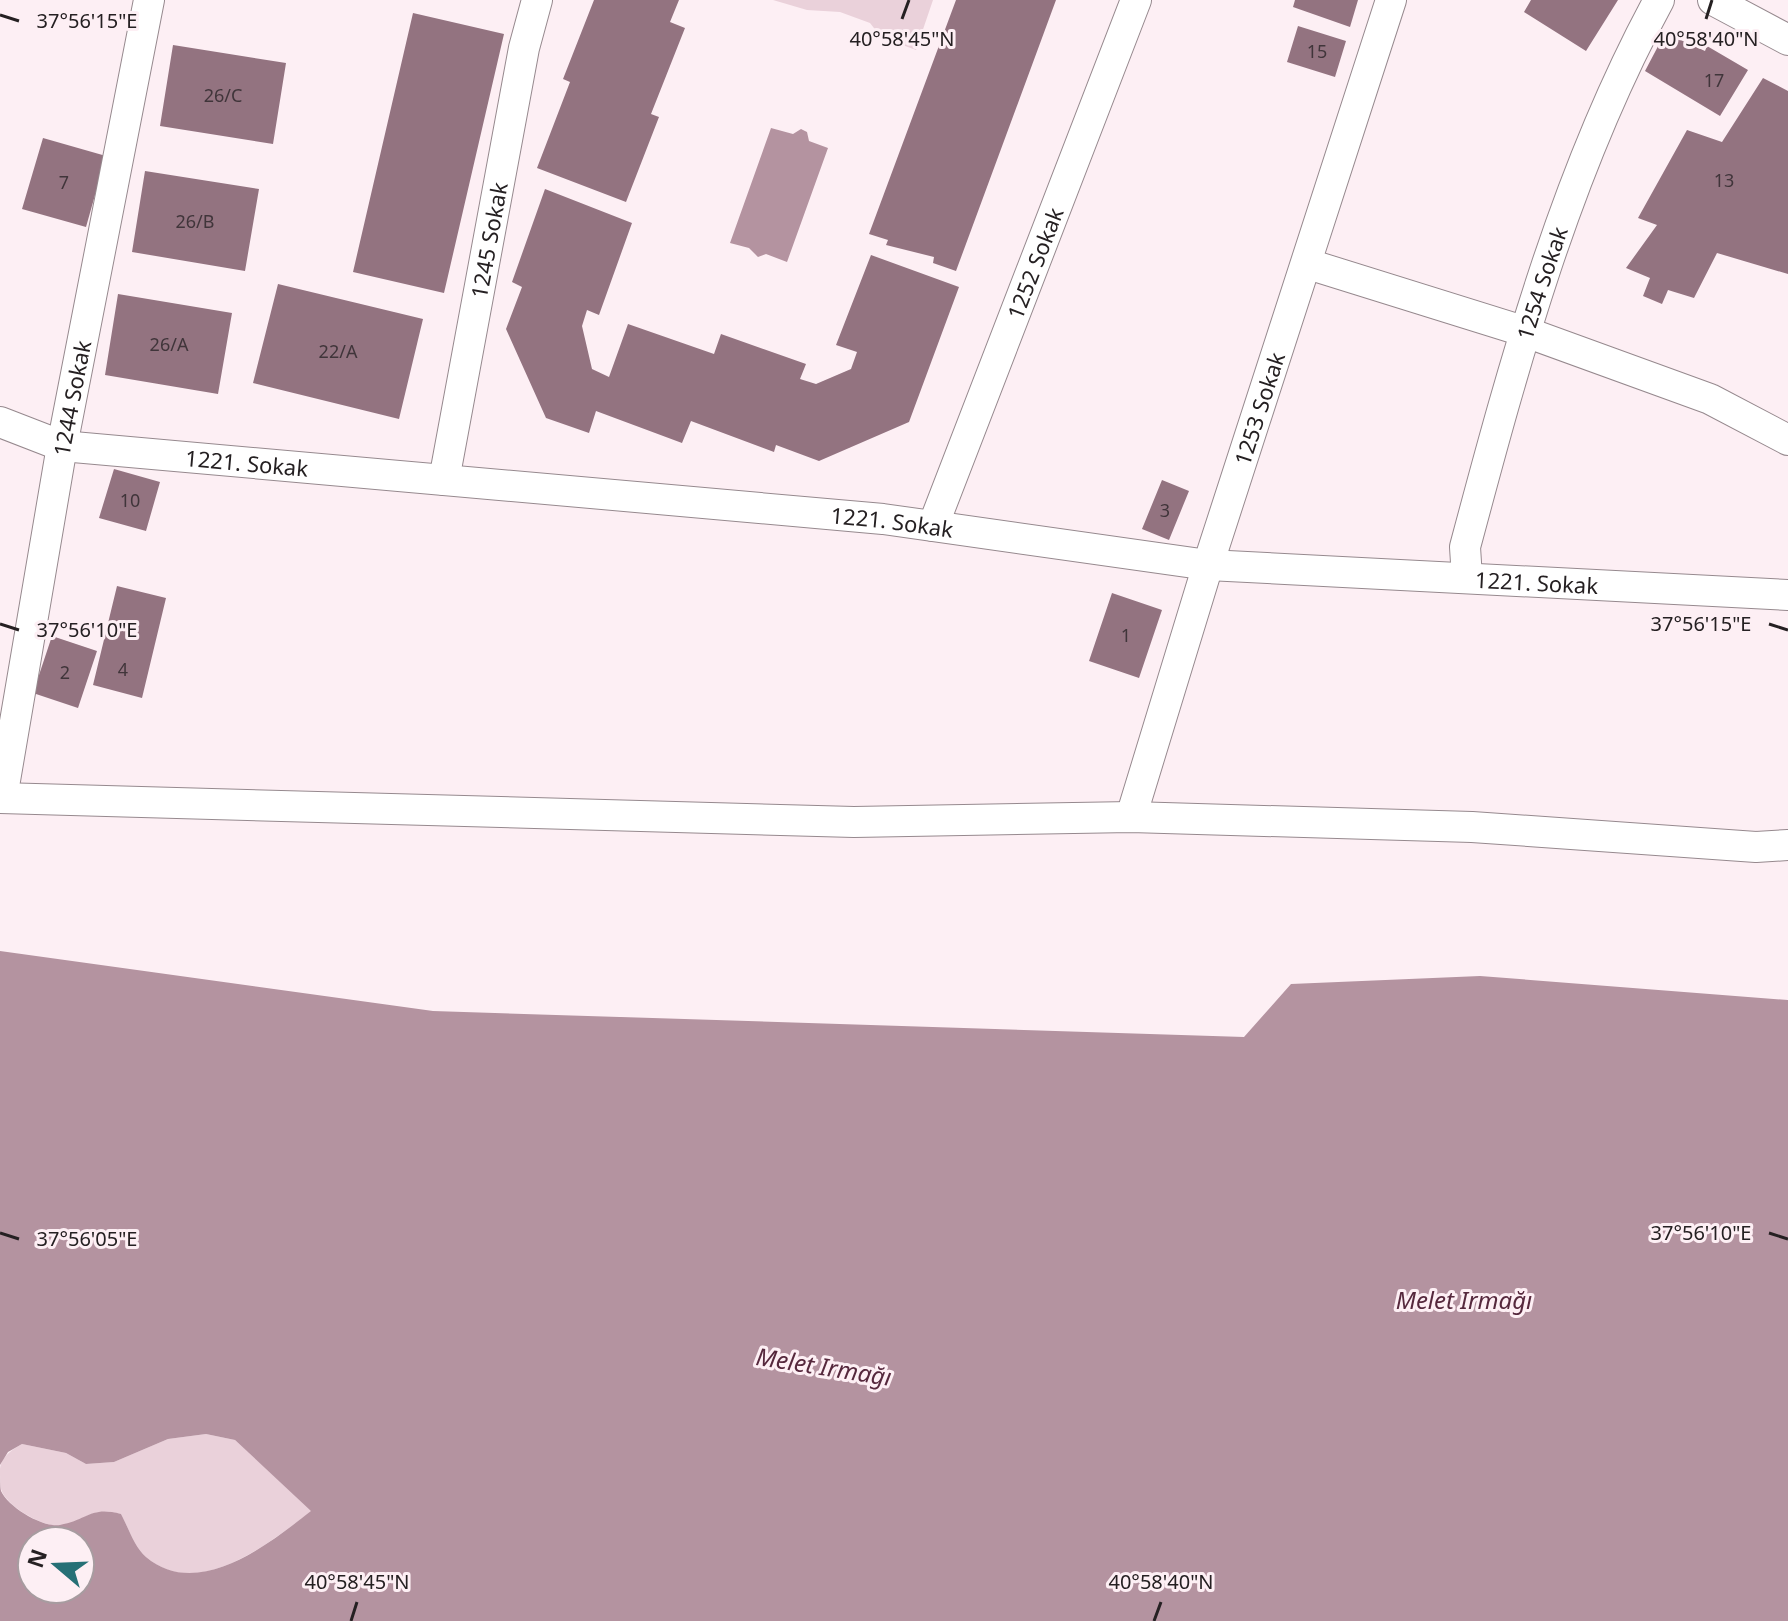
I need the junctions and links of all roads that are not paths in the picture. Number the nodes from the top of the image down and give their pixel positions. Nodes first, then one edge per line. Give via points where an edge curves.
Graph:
1 (149, 0) edge
2 (537, 0) edge
3 (1136, 0) edge
4 (1391, 0) edge
5 (1659, 0) edge
6 (1713, 0) edge
7 (1788, 40) edge
8 (1308, 264) junction
9 (1523, 331) junction
10 (0, 422) edge
11 (1788, 440) edge
12 (62, 446) junction
13 (444, 480) junction
14 (933, 526) junction
15 (1208, 565) junction
16 (1467, 578) junction
17 (1788, 595) edge
18 (1, 798) edge
19 (1131, 817) junction
20 (1788, 845) edge

1 - 12 street, 1244 Sokak
2 - 13 street, 1245 Sokak
3 - 14 street, 1252 Sokak
4 - 8 street, 1253 Sokak
5 - 9 street, 1254 Sokak via 1618,76
6 - 7 street
8 - 9 street
8 - 15 street, 1253 Sokak
9 - 11 street via 1710,399
9 - 16 street, 1254 Sokak via 1465,547
10 - 12 street, 1221. Sokak
12 - 13 street, 1221. Sokak
12 - 18 street, 1244 Sokak
13 - 14 street, 1221. Sokak
14 - 15 street, 1221. Sokak
15 - 16 street, 1221. Sokak
15 - 19 street, 1253 Sokak
16 - 17 street, 1221. Sokak
18 - 19 street via 854,822
19 - 20 street via 1472,827

